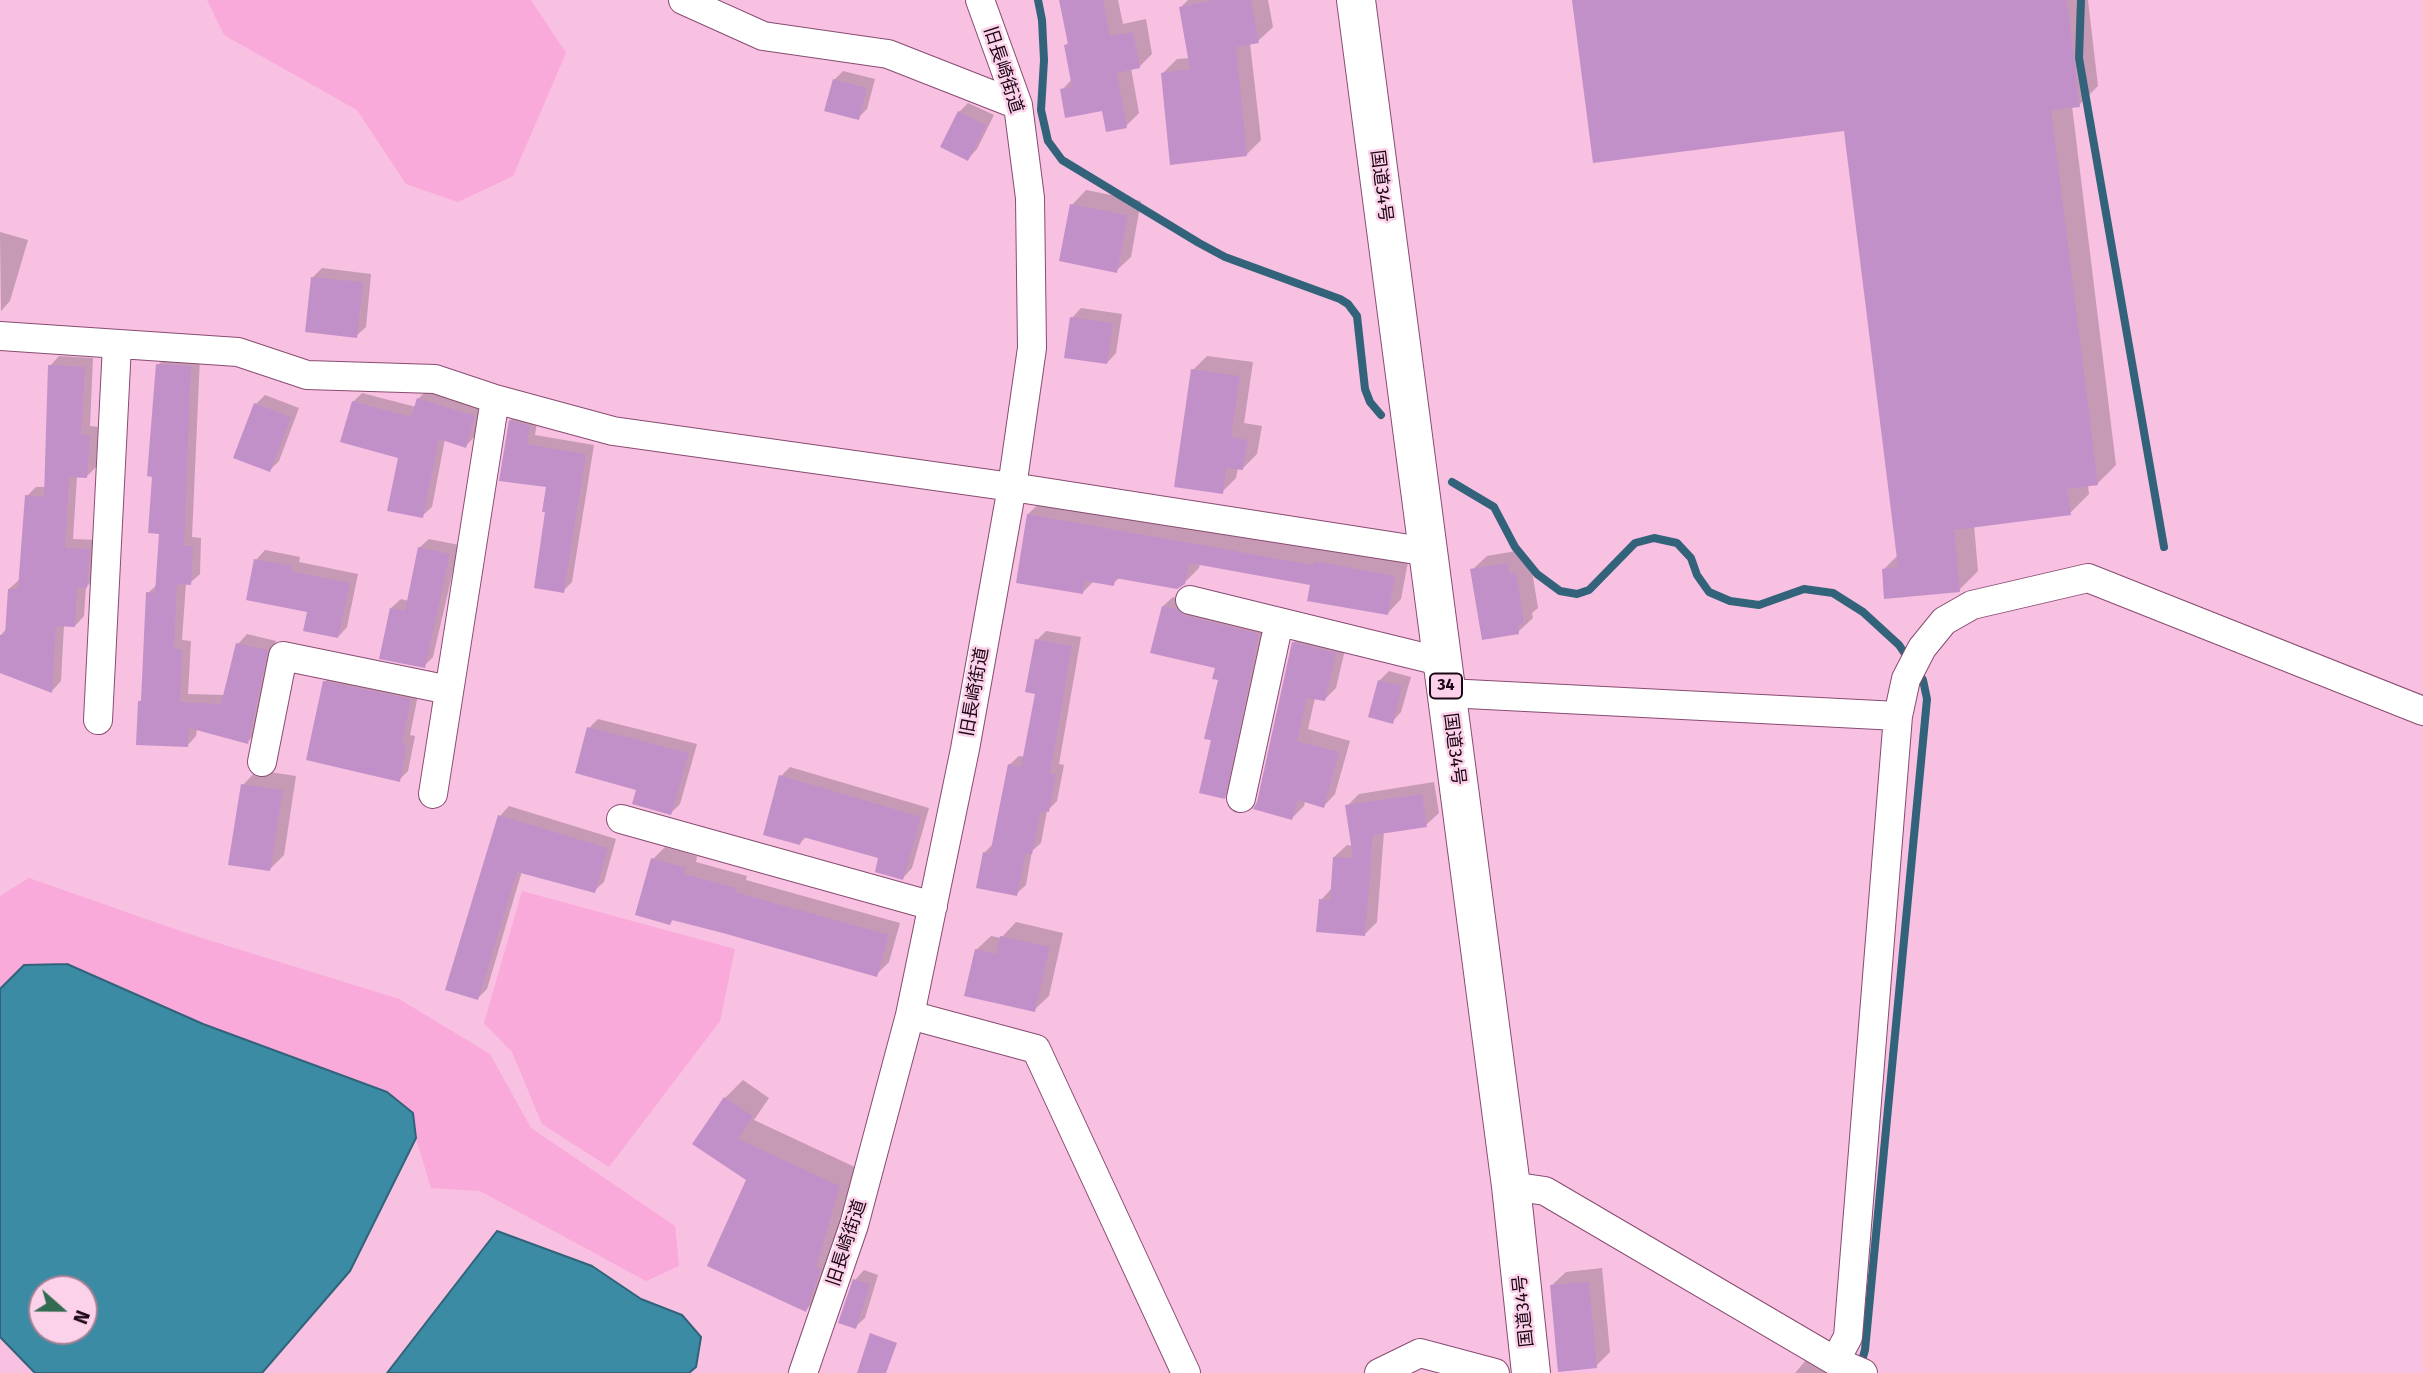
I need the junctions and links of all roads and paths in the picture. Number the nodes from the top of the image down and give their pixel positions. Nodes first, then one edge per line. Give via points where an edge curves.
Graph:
1 (683, 0) edge
2 (980, 0) edge
3 (1356, 0) edge
4 (1018, 105) junction
5 (0, 336) edge
6 (117, 345) junction
7 (495, 400) junction
8 (1012, 487) junction
9 (1429, 552) junction
10 (1191, 600) dead end
11 (1279, 622) junction
12 (1445, 677) junction
13 (449, 690) junction
14 (2423, 711) edge
15 (1898, 716) junction
16 (98, 720) dead end
17 (262, 762) dead end
18 (433, 794) dead end
19 (1241, 798) dead end
20 (621, 819) dead end
21 (933, 906) junction
22 (910, 1015) junction
23 (1511, 1185) junction
24 (1835, 1361) junction
25 (803, 1373) edge
26 (1186, 1373) edge
27 (1379, 1373) edge
28 (1495, 1373) edge
29 (1531, 1373) edge
30 (1863, 1373) edge

1 - 4 street via 763,36 888,54
2 - 4 street, 旧長崎街道
3 - 9 highway, 国道34号 / 34
4 - 8 street, 旧長崎街道 via 1030,198 1032,348
5 - 6 street
6 - 7 street via 238,352 307,375 435,379
6 - 16 street
7 - 8 street via 614,431
7 - 13 street
8 - 9 street
8 - 21 street, 旧長崎街道
9 - 12 highway, 国道34号 / 34
10 - 11 street
11 - 12 street
11 - 19 street
12 - 15 street
12 - 23 highway, 国道34号 / 34
13 - 17 street via 283,656
13 - 18 street
14 - 15 street via 2088,578 1972,605 1944,621 1922,648 1906,679
15 - 24 street via 1848,1337
20 - 21 street
21 - 22 street, 旧長崎街道
22 - 25 street, 旧長崎街道 via 854,1225
22 - 26 street via 1036,1049
23 - 24 street via 1545,1191
23 - 29 highway, 国道34号 / 34
24 - 30 street
27 - 28 street via 1420,1353

